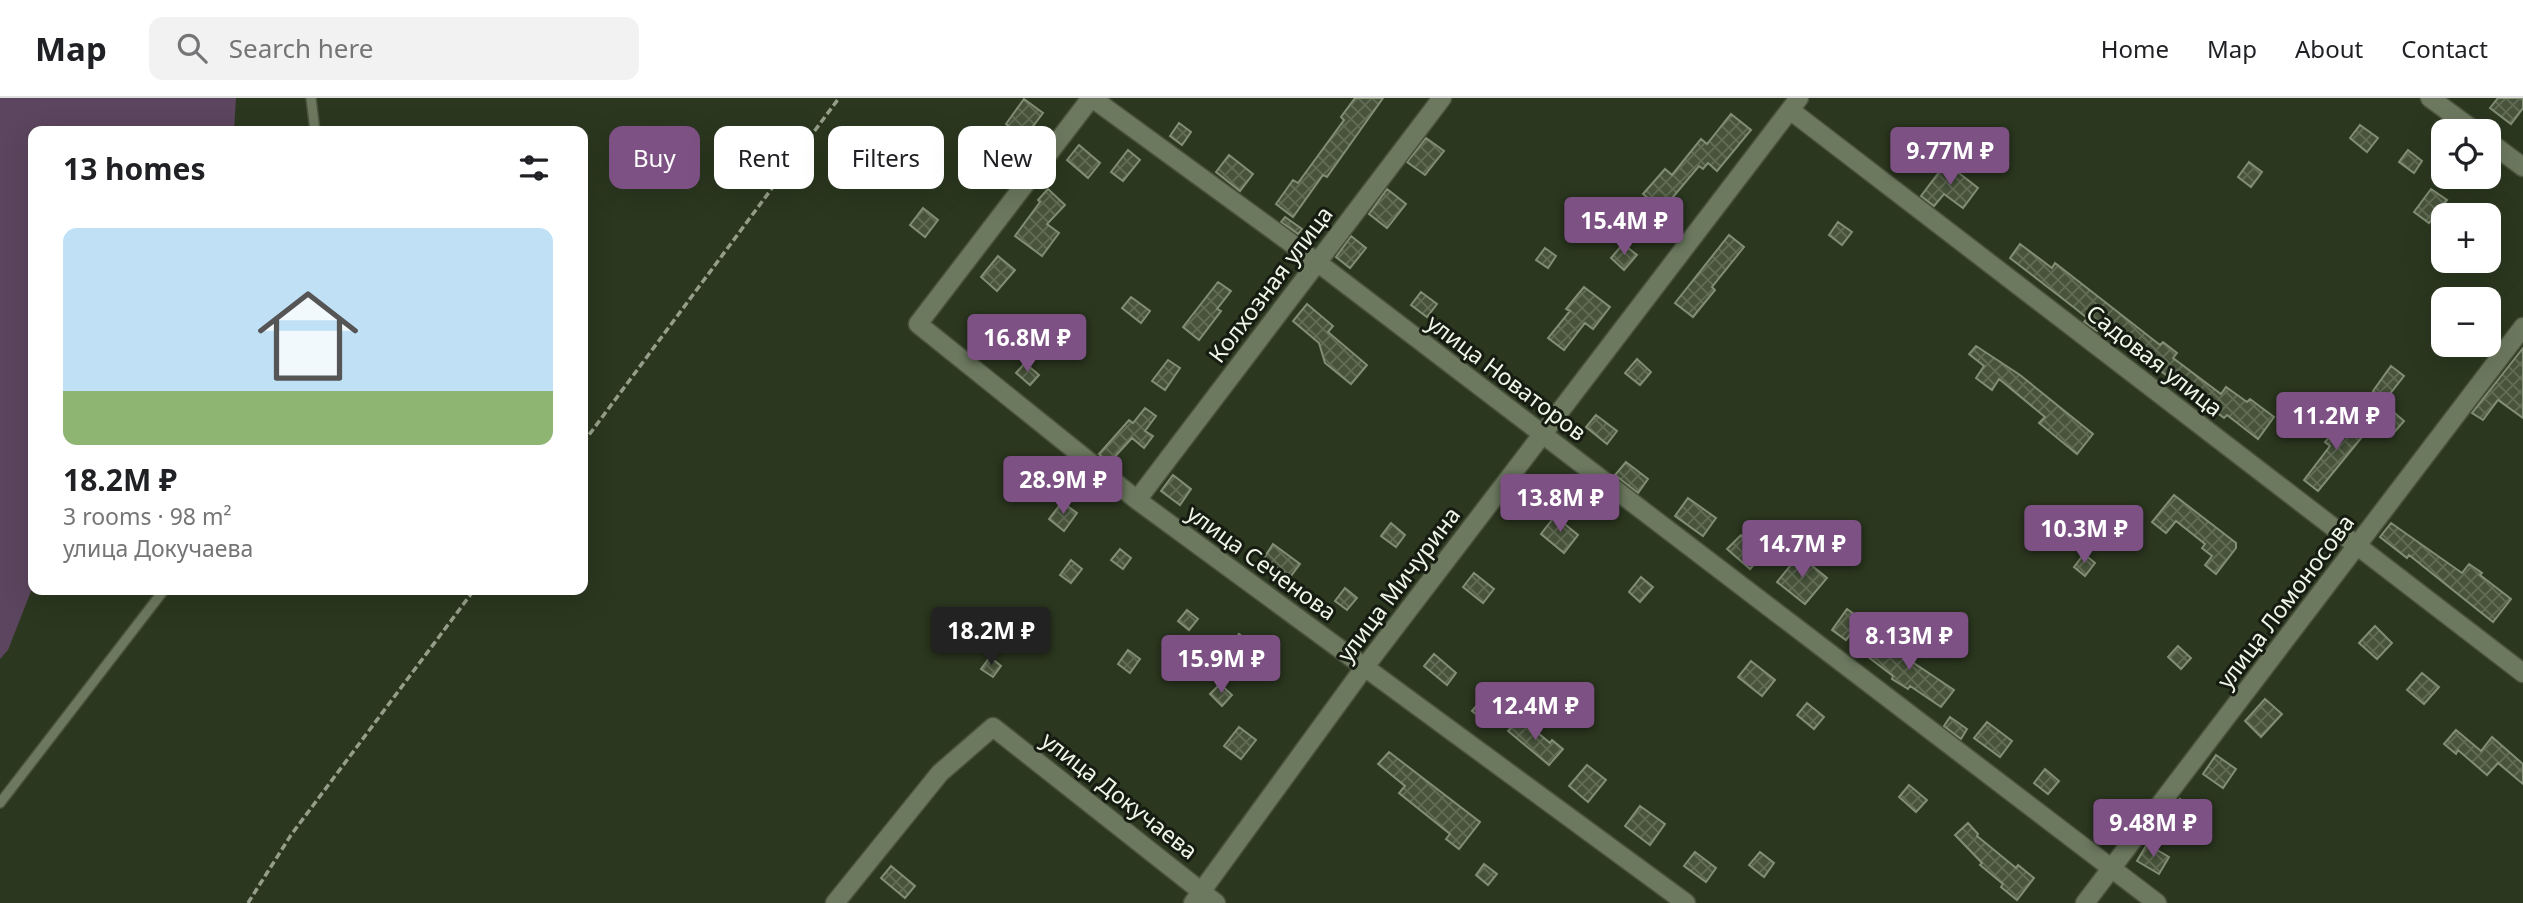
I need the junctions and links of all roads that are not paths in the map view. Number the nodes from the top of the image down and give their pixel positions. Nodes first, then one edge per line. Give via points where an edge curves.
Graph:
1 (311, 98) edge
2 (1092, 98) edge
3 (1442, 98) edge
4 (2430, 98) edge
5 (1794, 104) edge
6 (2459, 119) edge
7 (314, 126) edge
8 (2501, 151) edge
9 (2523, 167) edge
10 (1317, 262) junction
11 (2523, 327) edge
12 (1543, 436) junction
13 (1137, 500) junction
14 (2358, 546) junction
15 (160, 595) edge
16 (1364, 668) junction
17 (2523, 673) edge
18 (0, 803) edge
19 (2112, 869) junction
20 (1198, 897) edge
21 (835, 903) edge
22 (1216, 903) edge
23 (1686, 903) edge
24 (2085, 903) edge
25 (2157, 903) edge

1 - 7 lane
2 - 10 street, улица Новаторов
2 - 13 street, улица Сеченова via 918,324
3 - 10 street, Колхозная улица
4 - 6 street
5 - 12 street, улица Мичурина
5 - 14 street, Садовая улица
8 - 9 street
10 - 12 street, улица Новаторов
10 - 13 street, Колхозная улица
11 - 14 street, улица Ломоносова
12 - 16 street, улица Мичурина
12 - 19 street, улица Новаторов
13 - 16 street, улица Сеченова
14 - 17 street, Садовая улица
14 - 19 street, улица Ломоносова
15 - 18 lane
16 - 20 street, улица Мичурина
16 - 23 street, улица Сеченова
19 - 24 street, улица Ломоносова
19 - 25 street, улица Новаторов
20 - 21 street, улица Докучаева via 993,727 940,773
20 - 22 street, улица Докучаева

